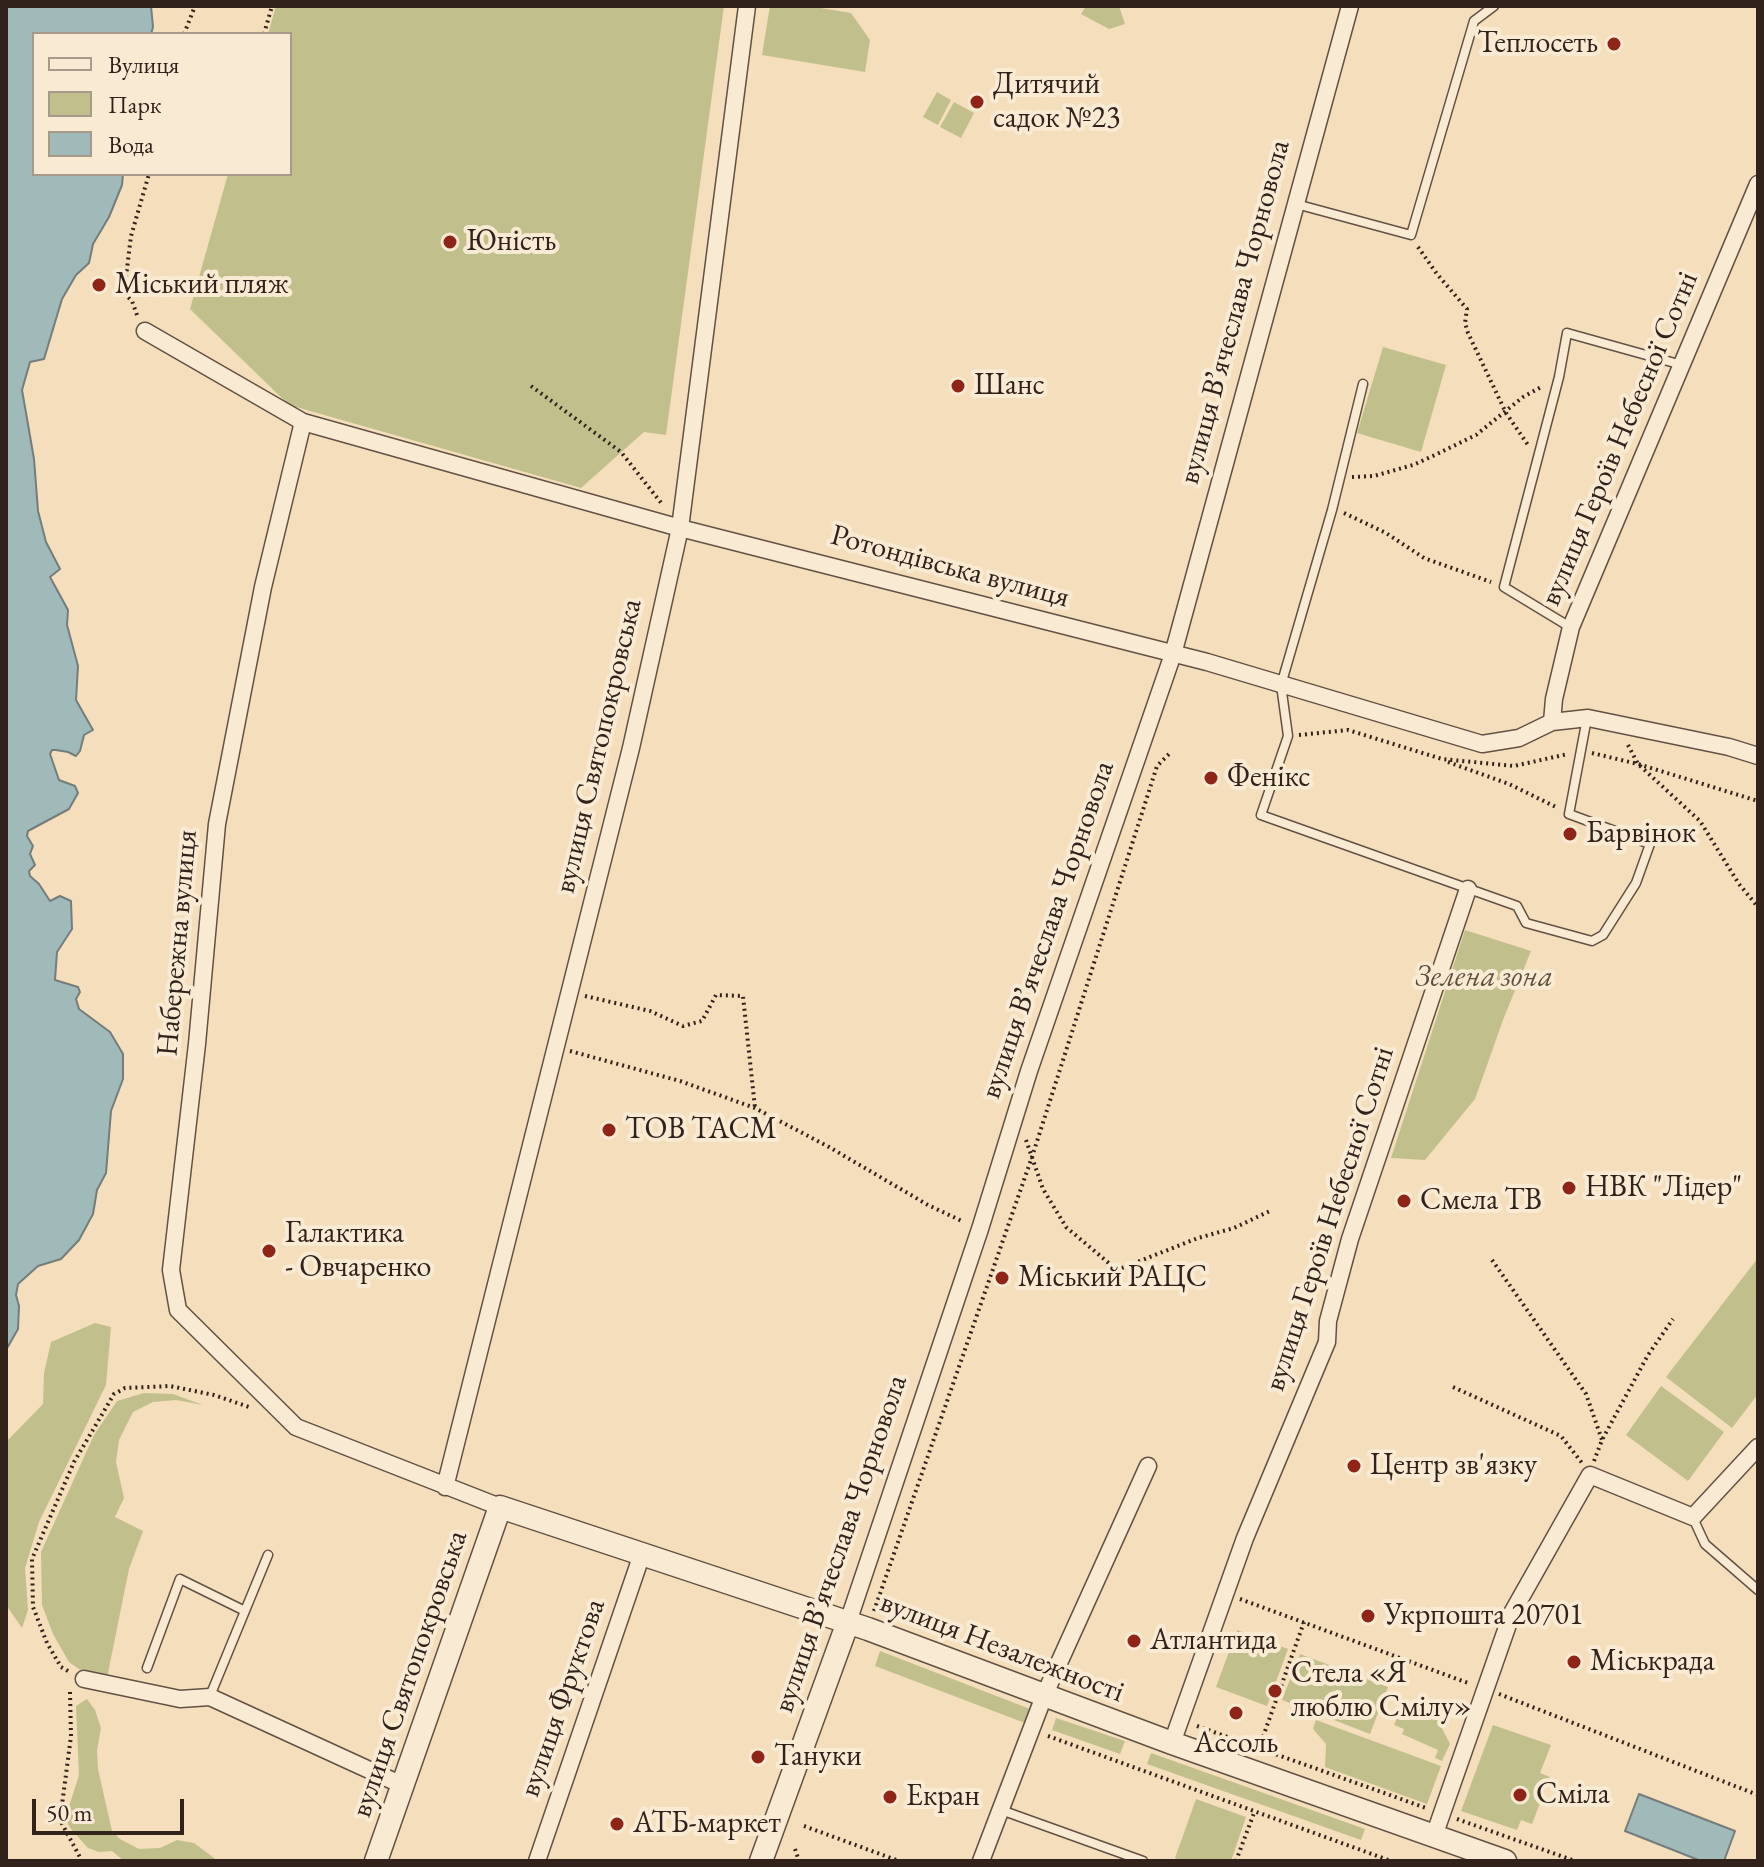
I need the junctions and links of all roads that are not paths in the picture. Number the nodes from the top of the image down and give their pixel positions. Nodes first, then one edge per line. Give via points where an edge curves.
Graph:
1 (747, 6) edge
2 (1350, 6) edge
3 (1494, 6) edge
4 (1758, 184) edge
5 (1296, 204) junction
6 (145, 331) road end
7 (1682, 365) junction
8 (1363, 384) dead end
9 (303, 422) junction
10 (680, 528) junction
11 (1571, 627) junction
12 (1173, 654) junction
13 (1281, 685) junction
14 (1588, 718) junction
15 (1552, 722) junction
16 (1758, 756) edge
17 (1468, 889) junction
18 (296, 1427) joint
19 (1758, 1447) edge
20 (1148, 1466) dead end
21 (445, 1487) junction
22 (500, 1507) junction
23 (1693, 1517) junction
24 (642, 1554) junction
25 (268, 1555) dead end
26 (1758, 1590) edge
27 (245, 1611) junction
28 (858, 1626) junction
29 (147, 1668) dead end
30 (84, 1679) road end
31 (1044, 1696) junction
32 (210, 1697) junction
33 (1172, 1743) junction
34 (402, 1785) junction
35 (1001, 1810) junction
36 (1434, 1836) junction
37 (1480, 1857) edge
38 (376, 1861) edge
39 (537, 1861) edge
40 (761, 1861) edge
41 (981, 1861) edge
42 (1143, 1861) edge
43 (1505, 1861) edge

1 - 10 street, вулиця Святопокровська
2 - 5 street, вулиця Вʼячеслава Чорновола
3 - 5 lane via 1474,21 1411,235
4 - 7 street, вулиця Героїв Небесної Сотні
5 - 12 street, вулиця Вʼячеслава Чорновола
6 - 9 street, Ротондівська вулиця
7 - 11 street, вулиця Героїв Небесної Сотні
7 - 11 lane via 1567,333 1504,587
8 - 13 lane
9 - 10 street, Ротондівська вулиця
9 - 18 street, Набережна вулиця via 263,587 217,824 171,1270 178,1310
10 - 12 street, Ротондівська вулиця
10 - 21 street, вулиця Святопокровська via 571,993
11 - 15 street, вулиця Героїв Небесної Сотні
12 - 13 street, Ротондівська вулиця
12 - 28 street, вулиця Вʼячеслава Чорновола via 1029,1071
13 - 15 street, Ротондівська вулиця via 1482,744 1519,738
13 - 17 lane via 1288,736 1261,815
14 - 15 street, Ротондівська вулиця
14 - 16 street, Ротондівська вулиця
14 - 17 lane via 1569,814 1650,844 1636,883 1603,935 1592,941 1526,923 1517,906
17 - 33 street, вулиця Героїв Небесної Сотні via 1350,1239 1327,1342 1245,1538
18 - 21 street, вулиця Незалежності
19 - 23 street
20 - 31 street
21 - 22 street, вулиця Незалежності
22 - 24 street, вулиця Незалежності
22 - 34 street, вулиця Святопокровська
23 - 26 lane via 1705,1544
23 - 36 street via 1590,1475 1512,1613
24 - 28 street, вулиця Незалежності
24 - 39 street, вулиця Фруктова
25 - 27 lane
27 - 29 lane via 180,1579
27 - 32 lane
28 - 31 street, вулиця Незалежності
28 - 40 street, вулиця Вʼячеслава Чорновола
30 - 32 street via 180,1699
31 - 33 street, вулиця Незалежності
31 - 35 street
32 - 34 street
33 - 36 street, вулиця Незалежності
34 - 38 street, вулиця Святопокровська
35 - 41 street
35 - 42 lane
36 - 37 street, вулиця Незалежності
37 - 43 street, вулиця Незалежності

